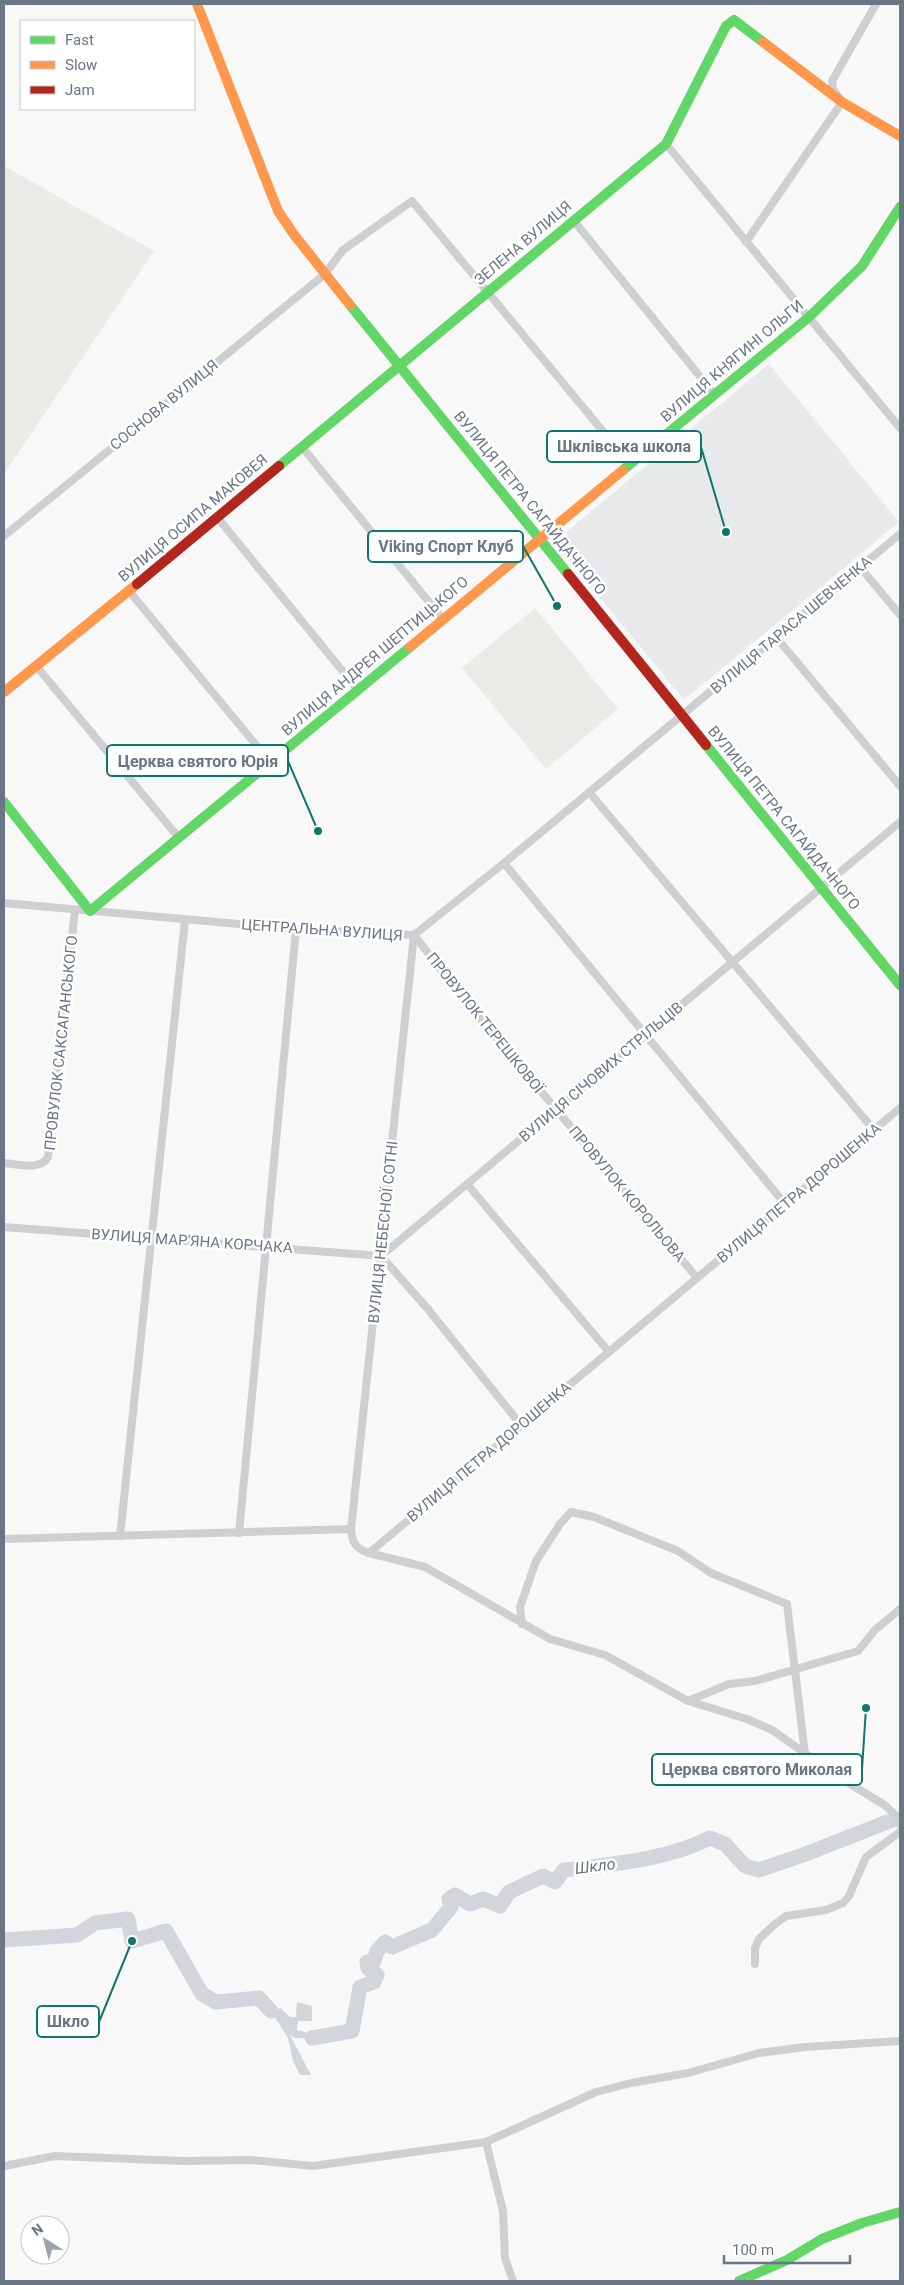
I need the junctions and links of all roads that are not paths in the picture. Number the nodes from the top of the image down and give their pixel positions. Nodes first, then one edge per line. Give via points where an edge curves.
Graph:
1 (197, 4) edge
2 (876, 4) edge
3 (842, 102) junction
4 (900, 136) edge
5 (666, 144) junction
6 (900, 207) edge
7 (574, 220) junction
8 (746, 242) junction
9 (325, 274) junction
10 (488, 292) junction
11 (809, 318) junction
12 (399, 366) junction
13 (715, 395) junction
14 (900, 428) edge
15 (302, 447) junction
16 (631, 465) junction
17 (217, 517) junction
18 (900, 534) edge
19 (4, 536) edge
20 (540, 540) junction
21 (860, 568) junction
22 (129, 591) junction
23 (900, 615) edge
24 (443, 619) junction
25 (776, 637) junction
26 (38, 667) junction
27 (358, 690) junction
28 (4, 692) edge
29 (682, 716) junction
30 (270, 762) junction
31 (900, 786) edge
32 (589, 792) junction
33 (4, 802) edge
34 (900, 822) edge
35 (179, 838) junction
36 (504, 863) junction
37 (822, 888) junction
38 (4, 904) edge
39 (75, 910) junction
40 (90, 911) junction
41 (185, 920) junction
42 (296, 929) junction
43 (414, 935) junction
44 (733, 962) junction
45 (900, 985) edge
46 (646, 1035) junction
47 (900, 1108) edge
48 (556, 1110) junction
49 (874, 1130) junction
50 (4, 1163) edge
51 (467, 1184) junction
52 (785, 1204) junction
53 (4, 1227) edge
54 (152, 1238) junction
55 (266, 1247) junction
56 (381, 1256) junction
57 (697, 1278) junction
58 (609, 1352) junction
59 (521, 1425) junction
60 (351, 1530) junction
61 (239, 1533) junction
62 (120, 1536) junction
63 (4, 1539) edge
64 (369, 1553) junction
65 (900, 1609) edge
66 (522, 1624) junction
67 (795, 1669) junction
68 (688, 1701) junction
69 (805, 1754) junction
70 (900, 1825) edge
71 (900, 1832) edge
72 (754, 1964) dead end
73 (900, 2041) edge
74 (486, 2142) junction
75 (4, 2166) edge
76 (900, 2212) edge
77 (513, 2281) edge
78 (739, 2281) edge

1 - 9 street, ВУЛИЦЯ ПЕТРА САГАЙДАЧНОГО via 278,211
2 - 3 street via 832,81 832,89
3 - 4 street
3 - 5 street via 734,20 726,26
3 - 8 street
5 - 7 street, ЗЕЛЕНА ВУЛИЦЯ
5 - 8 street
6 - 11 street, ВУЛИЦЯ КНЯГИНІ ОЛЬГИ via 862,266
7 - 10 street, ЗЕЛЕНА ВУЛИЦЯ
7 - 13 street
8 - 11 street
9 - 10 street, СОСНОВА ВУЛИЦЯ via 344,250 412,201
9 - 12 street, ВУЛИЦЯ ПЕТРА САГАЙДАЧНОГО
9 - 19 street, СОСНОВА ВУЛИЦЯ
10 - 12 street, ЗЕЛЕНА ВУЛИЦЯ
10 - 16 street
11 - 13 street, ВУЛИЦЯ КНЯГИНІ ОЛЬГИ
11 - 14 street
12 - 15 street, ВУЛИЦЯ ОСИПА МАКОВЕЯ
12 - 20 street, ВУЛИЦЯ ПЕТРА САГАЙДАЧНОГО
13 - 16 street, ВУЛИЦЯ КНЯГИНІ ОЛЬГИ
15 - 17 street, ВУЛИЦЯ ОСИПА МАКОВЕЯ
15 - 24 street
16 - 20 street, ВУЛИЦЯ КНЯГИНІ ОЛЬГИ
17 - 22 street, ВУЛИЦЯ ОСИПА МАКОВЕЯ
17 - 27 street
18 - 21 street, ВУЛИЦЯ ТАРАСА ШЕВЧЕНКА
20 - 24 street, ВУЛИЦЯ АНДРЕЯ ШЕПТИЦЬКОГО
20 - 29 street, ВУЛИЦЯ ПЕТРА САГАЙДАЧНОГО
21 - 23 street
21 - 25 street, ВУЛИЦЯ ТАРАСА ШЕВЧЕНКА
22 - 26 street, ВУЛИЦЯ ОСИПА МАКОВЕЯ
22 - 30 street
24 - 27 street, ВУЛИЦЯ АНДРЕЯ ШЕПТИЦЬКОГО
25 - 29 street, ВУЛИЦЯ ТАРАСА ШЕВЧЕНКА
25 - 31 street
26 - 28 street, ВУЛИЦЯ ОСИПА МАКОВЕЯ
26 - 35 street
27 - 30 street, ВУЛИЦЯ АНДРЕЯ ШЕПТИЦЬКОГО
29 - 32 street, ЦЕНТРАЛЬНА ВУЛИЦЯ
29 - 37 street, ВУЛИЦЯ ПЕТРА САГАЙДАЧНОГО
30 - 35 street, ВУЛИЦЯ АНДРЕЯ ШЕПТИЦЬКОГО
32 - 36 street, ЦЕНТРАЛЬНА ВУЛИЦЯ
32 - 44 street
33 - 40 street
34 - 37 street, ВУЛИЦЯ СІЧОВИХ СТРІЛЬЦІВ
35 - 40 street, ВУЛИЦЯ АНДРЕЯ ШЕПТИЦЬКОГО
36 - 43 street, ЦЕНТРАЛЬНА ВУЛИЦЯ
36 - 46 street
37 - 44 street, ВУЛИЦЯ СІЧОВИХ СТРІЛЬЦІВ
37 - 45 street, ВУЛИЦЯ ПЕТРА САГАЙДАЧНОГО
38 - 39 street, ЦЕНТРАЛЬНА ВУЛИЦЯ
39 - 40 street, ЦЕНТРАЛЬНА ВУЛИЦЯ
39 - 50 street, ПРОВУЛОК САКСАГАНСЬКОГО via 48,1157 39,1166
40 - 41 street, ЦЕНТРАЛЬНА ВУЛИЦЯ
41 - 42 street, ЦЕНТРАЛЬНА ВУЛИЦЯ
41 - 54 street
42 - 43 street, ЦЕНТРАЛЬНА ВУЛИЦЯ
42 - 55 street
43 - 48 street, ПРОВУЛОК ТЕРЕШКОВОЇ
43 - 56 street, ВУЛИЦЯ НЕБЕСНОЇ СОТНІ
44 - 46 street, ВУЛИЦЯ СІЧОВИХ СТРІЛЬЦІВ
44 - 49 street
46 - 48 street, ВУЛИЦЯ СІЧОВИХ СТРІЛЬЦІВ
46 - 52 street
47 - 49 street, ВУЛИЦЯ ПЕТРА ДОРОШЕНКА
48 - 51 street, ВУЛИЦЯ СІЧОВИХ СТРІЛЬЦІВ
48 - 57 street, ПРОВУЛОК КОРОЛЬОВА
49 - 52 street, ВУЛИЦЯ ПЕТРА ДОРОШЕНКА
51 - 56 street, ВУЛИЦЯ СІЧОВИХ СТРІЛЬЦІВ
51 - 58 street
52 - 57 street, ВУЛИЦЯ ПЕТРА ДОРОШЕНКА
53 - 54 street, ВУЛИЦЯ МАР'ЯНА КОРЧАКА
54 - 55 street, ВУЛИЦЯ МАР'ЯНА КОРЧАКА
54 - 62 street
55 - 56 street, ВУЛИЦЯ МАР'ЯНА КОРЧАКА
55 - 61 street
56 - 59 street
56 - 60 street, ВУЛИЦЯ НЕБЕСНОЇ СОТНІ
57 - 58 street, ВУЛИЦЯ ПЕТРА ДОРОШЕНКА
58 - 59 street, ВУЛИЦЯ ПЕТРА ДОРОШЕНКА
59 - 64 street, ВУЛИЦЯ ПЕТРА ДОРОШЕНКА
60 - 61 street
60 - 64 street via 356,1546
61 - 62 street
62 - 63 street
64 - 66 street via 425,1567
65 - 67 street via 875,1630 858,1651
66 - 67 street via 520,1607 536,1561 571,1512 594,1517 678,1552 712,1573 787,1604
66 - 68 street via 550,1639 605,1655
67 - 68 street via 754,1681 729,1684
67 - 69 street
68 - 69 street via 772,1730
69 - 70 street via 886,1806
71 - 72 street via 866,1857 843,1903 826,1910 786,1916 775,1924 759,1939
73 - 74 street via 758,2053 688,2073 631,2083 596,2092
74 - 75 street via 313,2166 251,2160 62,2156
74 - 77 street via 496,2174 503,2211 505,2258
76 - 78 street via 830,2236

